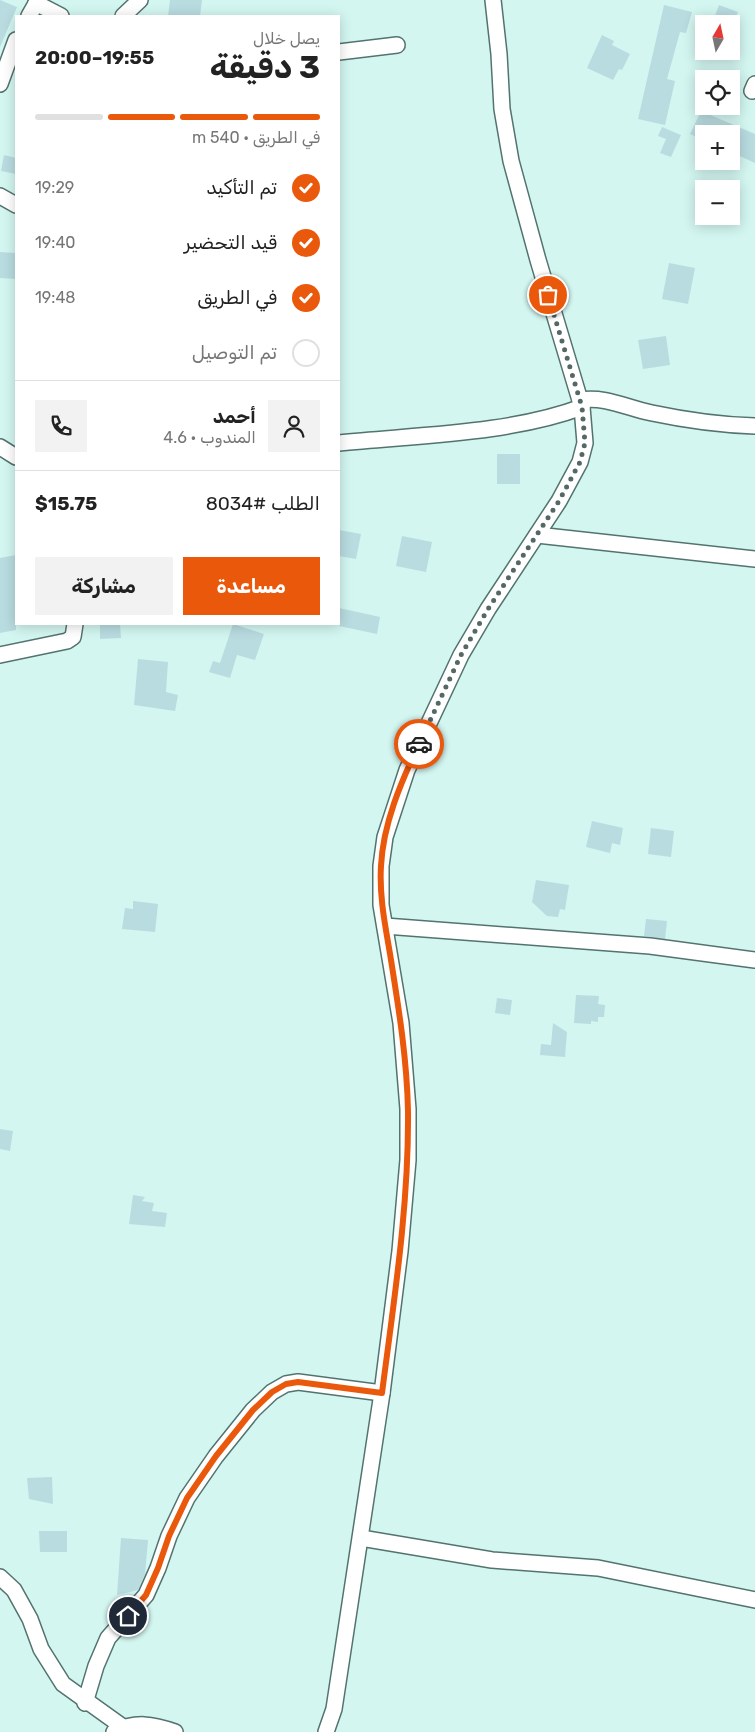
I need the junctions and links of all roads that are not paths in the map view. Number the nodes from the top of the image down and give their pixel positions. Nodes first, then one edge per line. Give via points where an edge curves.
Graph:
1 (140, 0) edge
2 (493, 0) edge
3 (34, 6) edge
4 (58, 15) edge
5 (124, 15) edge
6 (15, 43) edge
7 (396, 45) dead end
8 (340, 52) edge
9 (0, 84) edge
10 (0, 196) edge
11 (15, 204) edge
12 (581, 404) junction
13 (755, 426) edge
14 (340, 443) edge
15 (0, 446) edge
16 (15, 456) edge
17 (537, 534) junction
18 (755, 559) edge
19 (75, 625) edge
20 (0, 655) edge
21 (385, 926) junction
22 (755, 960) edge
23 (382, 1393) junction
24 (361, 1538) junction
25 (0, 1577) edge
26 (755, 1600) edge
27 (85, 1703) junction
28 (118, 1730) edge
29 (175, 1732) edge
30 (326, 1732) edge

1 - 5 street
2 - 12 street via 502,109 511,161
3 - 4 street
6 - 9 street
7 - 8 street
10 - 11 street
12 - 13 street via 610,401 648,413
12 - 14 street via 557,417 504,427
12 - 17 street via 585,443 580,462
15 - 16 street
17 - 18 street
17 - 21 street via 461,655 407,770 382,856 381,905
19 - 20 street via 73,637 67,641
21 - 22 street via 650,946
21 - 23 street via 404,1058 408,1160
23 - 24 street
23 - 27 street via 298,1382 272,1392 253,1410 187,1498 146,1595 108,1638
24 - 26 street via 492,1560 607,1569
24 - 30 street via 335,1702
25 - 27 street via 14,1590 41,1649 63,1684
27 - 28 street
28 - 29 street via 140,1724

